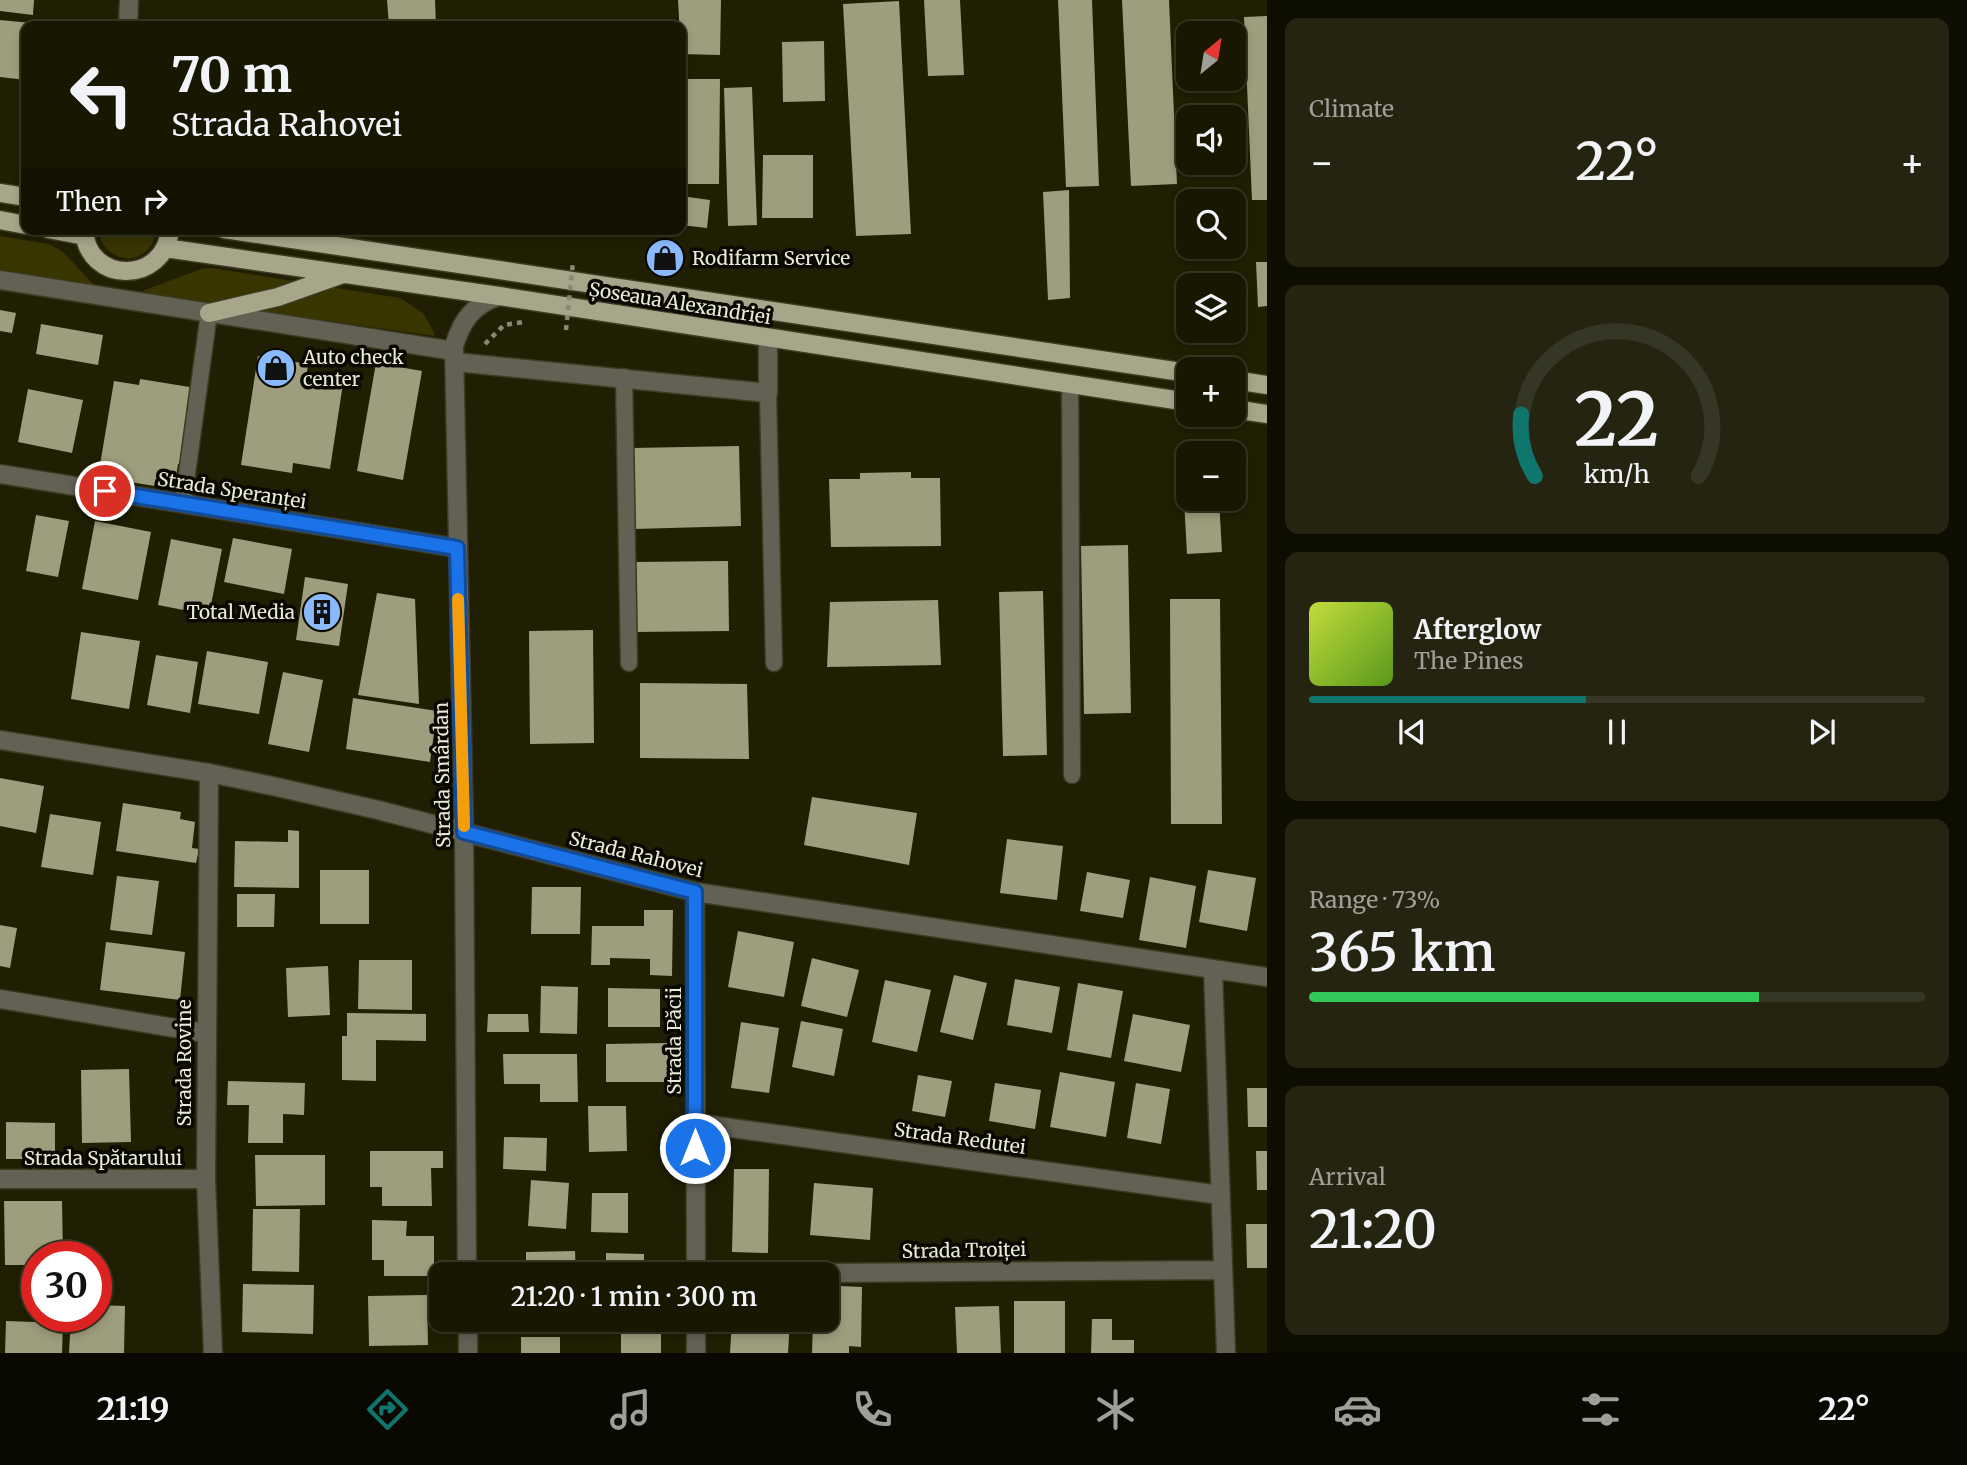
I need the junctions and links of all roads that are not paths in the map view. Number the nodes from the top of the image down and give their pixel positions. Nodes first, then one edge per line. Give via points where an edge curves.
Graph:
1 (129, 0) edge
2 (128, 21) edge
3 (0, 193) edge
4 (21, 196) edge
5 (0, 220) edge
6 (21, 224) edge
7 (85, 235) edge
8 (169, 235) edge
9 (264, 235) edge
10 (166, 248) junction
11 (344, 273) junction
12 (0, 280) edge
13 (499, 296) junction
14 (209, 313) junction
15 (768, 339) junction
16 (454, 353) junction
17 (1176, 371) edge
18 (624, 377) junction
19 (1246, 382) edge
20 (1070, 384) junction
21 (1267, 385) edge
22 (768, 393) junction
23 (1176, 400) edge
24 (1246, 411) edge
25 (1267, 414) edge
26 (0, 474) edge
27 (183, 503) junction
28 (457, 548) junction
29 (629, 663) dead end
30 (774, 663) dead end
31 (0, 740) edge
32 (209, 773) junction
33 (1072, 775) dead end
34 (464, 832) junction
35 (695, 892) junction
36 (1213, 969) junction
37 (1267, 977) edge
38 (0, 999) edge
39 (205, 1033) junction
40 (695, 1123) junction
41 (0, 1179) edge
42 (205, 1179) junction
43 (1220, 1195) junction
44 (467, 1262) edge
45 (696, 1262) edge
46 (1223, 1270) junction
47 (839, 1273) edge
48 (468, 1332) edge
49 (696, 1332) edge
50 (214, 1353) edge
51 (468, 1353) edge
52 (696, 1353) edge
53 (1226, 1353) edge

1 - 2 street
3 - 4 main road
5 - 6 main road
7 - 10 main road via 102,264 122,271 144,268
8 - 10 main road
9 - 17 main road, Șoseaua Alexandriei
10 - 11 main road, Șoseaua Alexandriei
11 - 13 main road, Șoseaua Alexandriei
11 - 14 main road via 278,297
12 - 14 street
13 - 15 main road, Șoseaua Alexandriei
13 - 16 street, Strada Smârdan via 467,316
14 - 16 street
14 - 27 lane
15 - 20 main road, Șoseaua Alexandriei
15 - 22 street
16 - 18 street via 478,363
16 - 28 street, Strada Smârdan
18 - 22 street
18 - 29 lane
19 - 21 main road
20 - 23 main road, Șoseaua Alexandriei
20 - 33 lane
22 - 30 lane
24 - 25 main road
26 - 27 street, Strada Speranței
27 - 28 street, Strada Speranței
28 - 34 street, Strada Smârdan
31 - 32 street, Strada Rahovei
32 - 34 street, Strada Rahovei
32 - 39 street, Strada Rovine
34 - 35 street, Strada Rahovei
34 - 44 street, Strada Smârdan
35 - 36 street, Strada Rahovei
35 - 40 street, Strada Păcii
36 - 37 street, Strada Rahovei
36 - 43 street
38 - 39 street
39 - 42 street, Strada Rovine
40 - 43 street, Strada Redutei
40 - 45 street, Strada Păcii
41 - 42 street, Strada Spătarului
42 - 50 street, Strada Rovine
43 - 46 street
46 - 47 street, Strada Troiței
46 - 53 street
48 - 51 street
49 - 52 street

